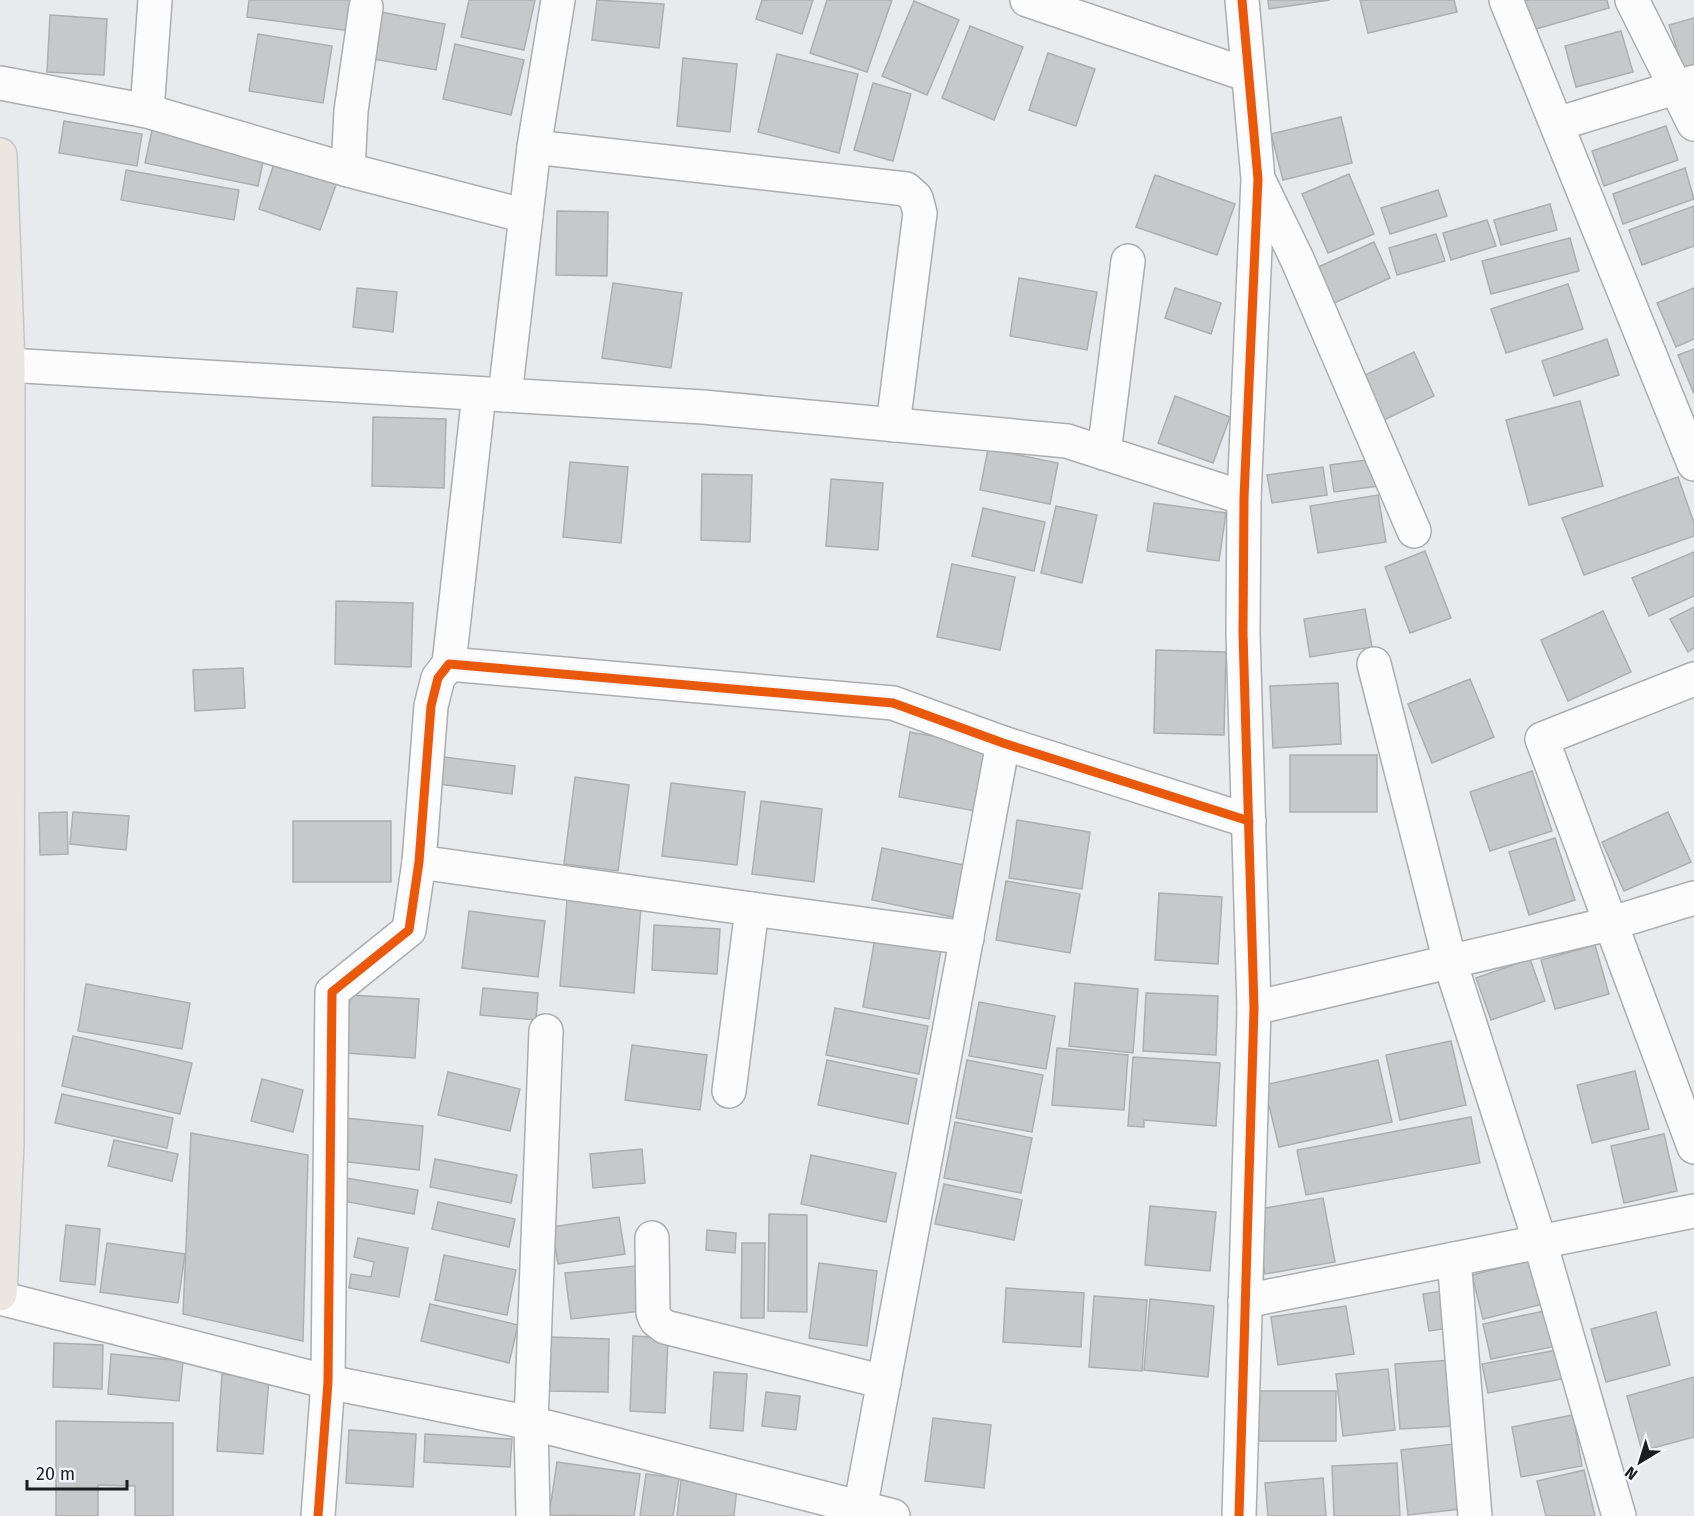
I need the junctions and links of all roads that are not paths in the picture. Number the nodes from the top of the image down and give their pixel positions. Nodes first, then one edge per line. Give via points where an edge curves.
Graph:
1 (155, 0) edge
2 (558, 0) edge
3 (1027, 0) edge
4 (1242, 0) edge
5 (1506, 0) edge
6 (1632, 0) edge
7 (1059, 5) edge
8 (366, 8) dead end
9 (1248, 75) junction
10 (0, 83) edge
11 (1685, 85) edge
12 (147, 111) junction
13 (1694, 123) edge
14 (1557, 124) junction
15 (534, 147) junction
16 (0, 155) edge
17 (348, 170) junction
18 (1258, 179) junction
19 (526, 216) junction
20 (1128, 261) dead end
21 (8, 365) junction
22 (492, 394) junction
23 (894, 425) junction
24 (1104, 453) junction
25 (1694, 464) edge
26 (1244, 498) junction
27 (1414, 531) dead end
28 (449, 664) junction
29 (1374, 664) dead end
30 (1694, 679) edge
31 (1003, 743) junction
32 (1249, 821) junction
33 (419, 862) junction
34 (1694, 898) edge
35 (752, 909) junction
36 (1609, 924) junction
37 (967, 938) junction
38 (1450, 962) junction
39 (1254, 1008) junction
40 (546, 1031) dead end
41 (729, 1091) dead end
42 (1694, 1147) edge
43 (1694, 1211) edge
44 (652, 1238) dead end
45 (1540, 1242) junction
46 (1454, 1259) junction
47 (0, 1294) edge
48 (0, 1299) edge
49 (1245, 1301) junction
50 (328, 1382) junction
51 (884, 1382) junction
52 (531, 1424) junction
53 (860, 1509) junction
54 (318, 1516) edge
55 (533, 1516) edge
56 (893, 1516) edge
57 (1239, 1516) edge
58 (1475, 1516) edge
59 (1619, 1516) edge

1 - 12 street
2 - 15 street
3 - 7 street
4 - 9 street
5 - 14 street
6 - 11 street
7 - 9 street
8 - 17 street via 351,111
9 - 18 street
10 - 12 street
11 - 13 street
11 - 14 street
12 - 17 street
14 - 25 street
15 - 19 street
15 - 23 street via 906,189 916,198 920,213
16 - 21 highway
17 - 19 street
18 - 26 street
18 - 27 street via 1297,259
19 - 22 street
20 - 24 street
21 - 22 street
21 - 47 highway via 7,1144
22 - 23 street via 703,406
22 - 28 street
23 - 24 street via 1067,441
24 - 26 street
26 - 32 street via 1243,633
28 - 31 street via 893,702
28 - 33 street via 438,678 431,706
29 - 38 street
30 - 36 street via 1542,739
31 - 32 street
31 - 37 street
32 - 39 street
33 - 35 street
33 - 50 street via 409,930 332,992
34 - 36 street
35 - 37 street
35 - 41 street
36 - 38 street
36 - 42 street
37 - 51 street
38 - 39 street
38 - 45 street
39 - 49 street
40 - 52 street
43 - 45 street
44 - 51 street via 653,1313 665,1327
45 - 46 street
45 - 59 street
46 - 49 street
46 - 58 street
48 - 50 street
49 - 57 street
50 - 52 street
50 - 54 street
51 - 53 street
52 - 53 street
52 - 55 street
53 - 56 street

